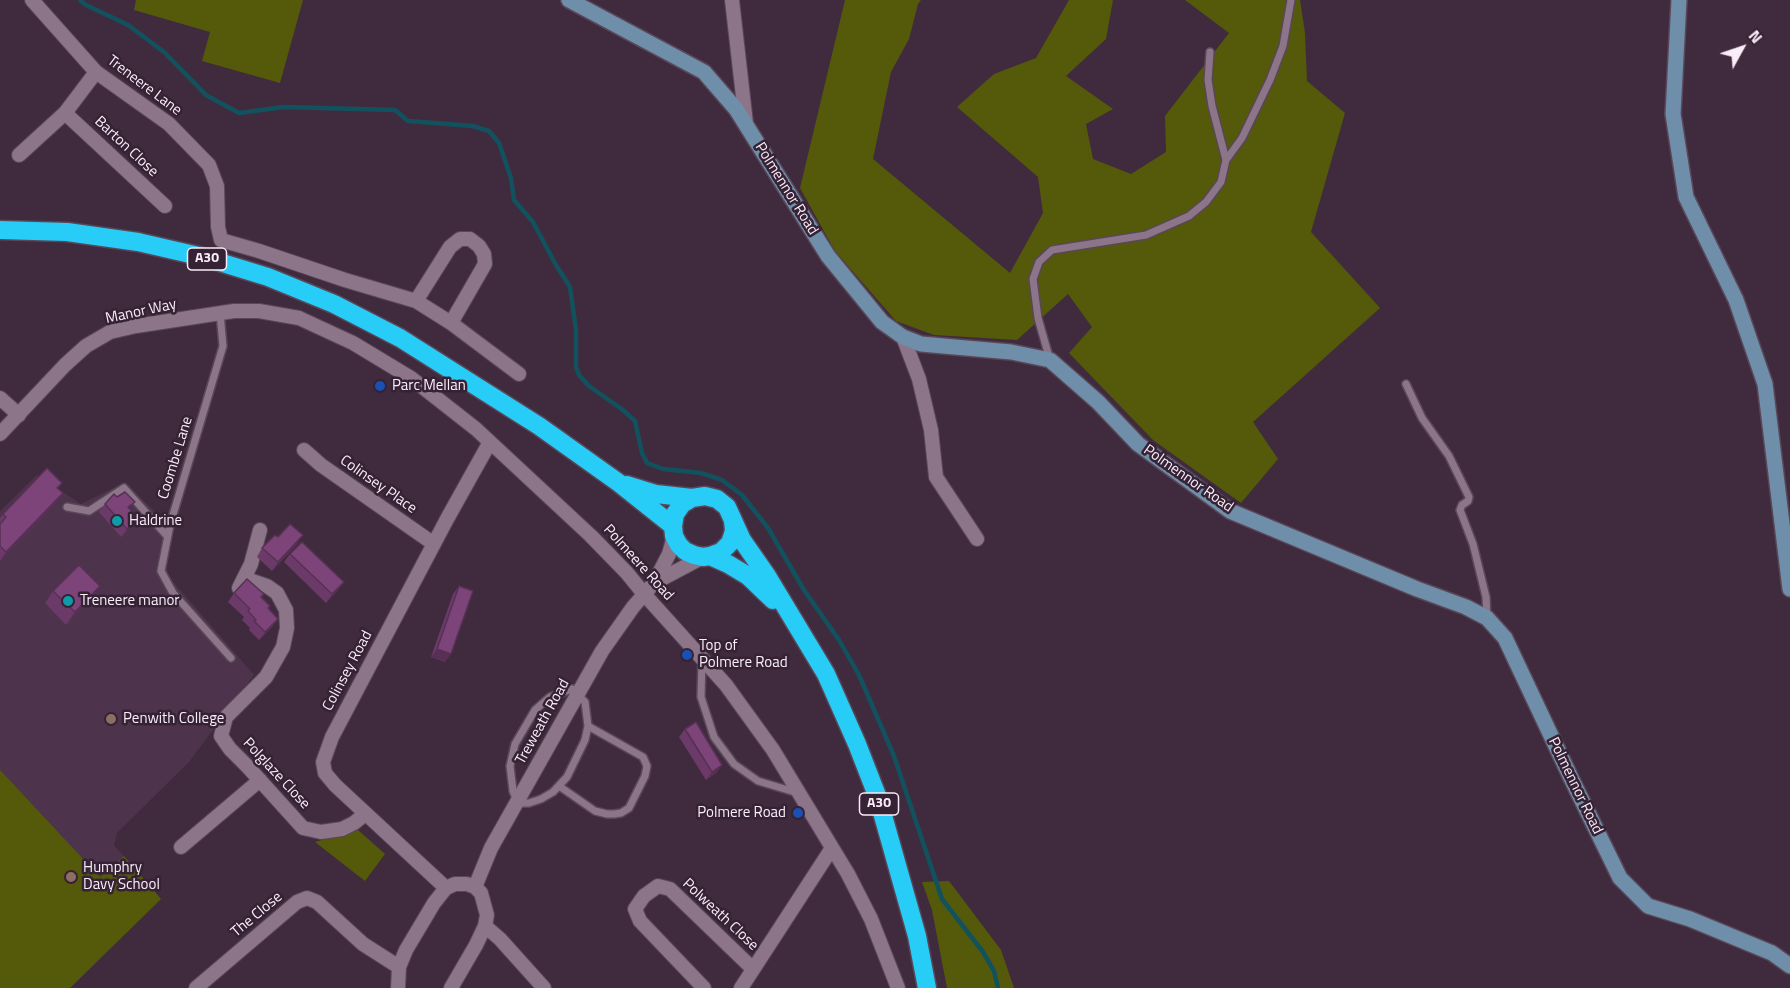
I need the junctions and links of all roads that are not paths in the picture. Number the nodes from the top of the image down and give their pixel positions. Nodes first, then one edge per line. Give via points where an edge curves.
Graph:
1 (32, 0) edge
2 (569, 0) edge
3 (732, 0) edge
4 (1291, 0) edge
5 (1679, 0) edge
6 (1210, 52) dead end
7 (96, 72) junction
8 (65, 113) junction
9 (746, 125) junction
10 (19, 156) dead end
11 (1226, 160) junction
12 (165, 206) dead end
13 (0, 230) edge
14 (417, 301) junction
15 (220, 313) junction
16 (451, 323) junction
17 (903, 337) junction
18 (1050, 360) junction
19 (519, 374) dead end
20 (1406, 384) dead end
21 (0, 398) edge
22 (19, 416) junction
23 (0, 434) edge
24 (490, 442) junction
25 (304, 450) dead end
26 (620, 483) junction
27 (692, 498) junction
28 (67, 507) dead end
29 (733, 519) junction
30 (260, 530) dead end
31 (674, 531) junction
32 (167, 536) junction
33 (977, 539) dead end
34 (434, 544) junction
35 (706, 557) junction
36 (654, 583) junction
37 (1790, 589) edge
38 (644, 594) junction
39 (1487, 618) junction
40 (801, 630) junction
41 (231, 658) dead end
42 (702, 659) junction
43 (578, 694) junction
44 (588, 726) junction
45 (260, 780) junction
46 (559, 786) junction
47 (800, 794) junction
48 (518, 803) junction
49 (365, 813) junction
50 (181, 847) dead end
51 (832, 848) junction
52 (475, 887) junction
53 (446, 888) junction
54 (485, 926) junction
55 (1790, 966) edge
56 (399, 967) junction
57 (753, 969) junction
58 (196, 988) edge
59 (398, 988) edge
60 (450, 988) edge
61 (544, 988) edge
62 (704, 988) edge
63 (741, 988) edge
64 (898, 988) edge
65 (927, 988) edge

1 - 7 street, Treneere Lane
2 - 9 street, Polmennor Road via 704,72
3 - 9 street
4 - 11 lane via 1283,46 1270,80 1242,138
5 - 37 street via 1673,114 1686,196 1736,300 1765,384
6 - 11 lane via 1209,89
7 - 8 street
7 - 14 street, Treneere Lane via 169,124 209,165 217,186 221,240
8 - 10 street
8 - 12 street, Barton Close
9 - 17 street, Polmennor Road via 828,256 882,322
11 - 18 lane via 1221,182 1189,216 1146,235 1052,250 1039,261 1033,279 1038,318
13 - 26 highway, A30 via 67,232 138,242 268,277 334,304 400,338 539,426
14 - 16 street
14 - 16 street via 450,247 460,239 470,239 484,254 485,264
15 - 22 street, Manor Way via 110,332 65,365
15 - 24 street, Polmeere Road via 259,311 300,318 343,338 411,378
15 - 32 lane, Coombe Lane via 223,346
16 - 19 street
17 - 18 street, Polmennor Road via 921,344 1011,352
17 - 33 street via 922,390 936,477
18 - 39 street, Polmennor Road via 1138,444 1230,511
20 - 39 lane via 1469,497 1460,510 1486,597
21 - 22 street
22 - 23 street, Manor Way
24 - 34 street, Colinsey Road
24 - 38 street, Polmeere Road via 591,536
25 - 34 street, Colinsey Place
26 - 27 highway, A30 via 656,494
26 - 31 highway, A30
27 - 29 highway, A30 via 705,495 717,499
27 - 31 highway via 675,514
28 - 32 lane via 89,511 124,488
29 - 35 highway via 729,543 721,552
29 - 40 highway, A30 via 742,540
30 - 45 street, Polglaze Close via 242,583 267,586 277,593 286,610 287,628 283,647 266,677 226,717 221,736
31 - 35 highway, A30 via 685,551
31 - 36 street, Treweath Road via 669,554
32 - 41 lane, Coombe Lane via 161,571 173,593
34 - 49 street, Colinsey Road via 322,762 330,779
35 - 36 street, Treweath Road
35 - 40 highway, A30 via 748,576
36 - 38 street, Treweath Road
38 - 42 street, Polmeere Road
38 - 43 street, Treweath Road via 602,651
39 - 55 street, Polmennor Road via 1505,638 1620,878 1648,906 1772,953
40 - 65 highway, A30 via 826,674 878,798 917,936
42 - 47 street, Polmeere Road via 726,685
42 - 47 lane via 701,697 720,746 734,764 758,781
43 - 44 lane via 585,702
43 - 48 street, Treweath Road
43 - 48 lane via 572,689 550,697 535,710 515,744 510,766
44 - 46 lane via 585,740
44 - 46 lane via 643,757 647,766 641,784 629,807 614,814 595,811
45 - 49 street, Polglaze Close via 303,828 342,828
45 - 50 street
46 - 48 lane via 542,799
47 - 51 street, Polmeere Road
48 - 52 street, Treweath Road via 491,848
49 - 53 street, Colinsey Road
51 - 57 street
51 - 64 street, Polmeere Road via 871,920
52 - 53 street via 455,884
52 - 54 street via 484,903
53 - 56 street
54 - 60 street
54 - 61 street
56 - 58 street, The Close via 363,944 317,902 307,898 297,902
56 - 59 street
57 - 62 street, Polweath Close via 670,889 658,886 635,909 640,921
57 - 63 street

